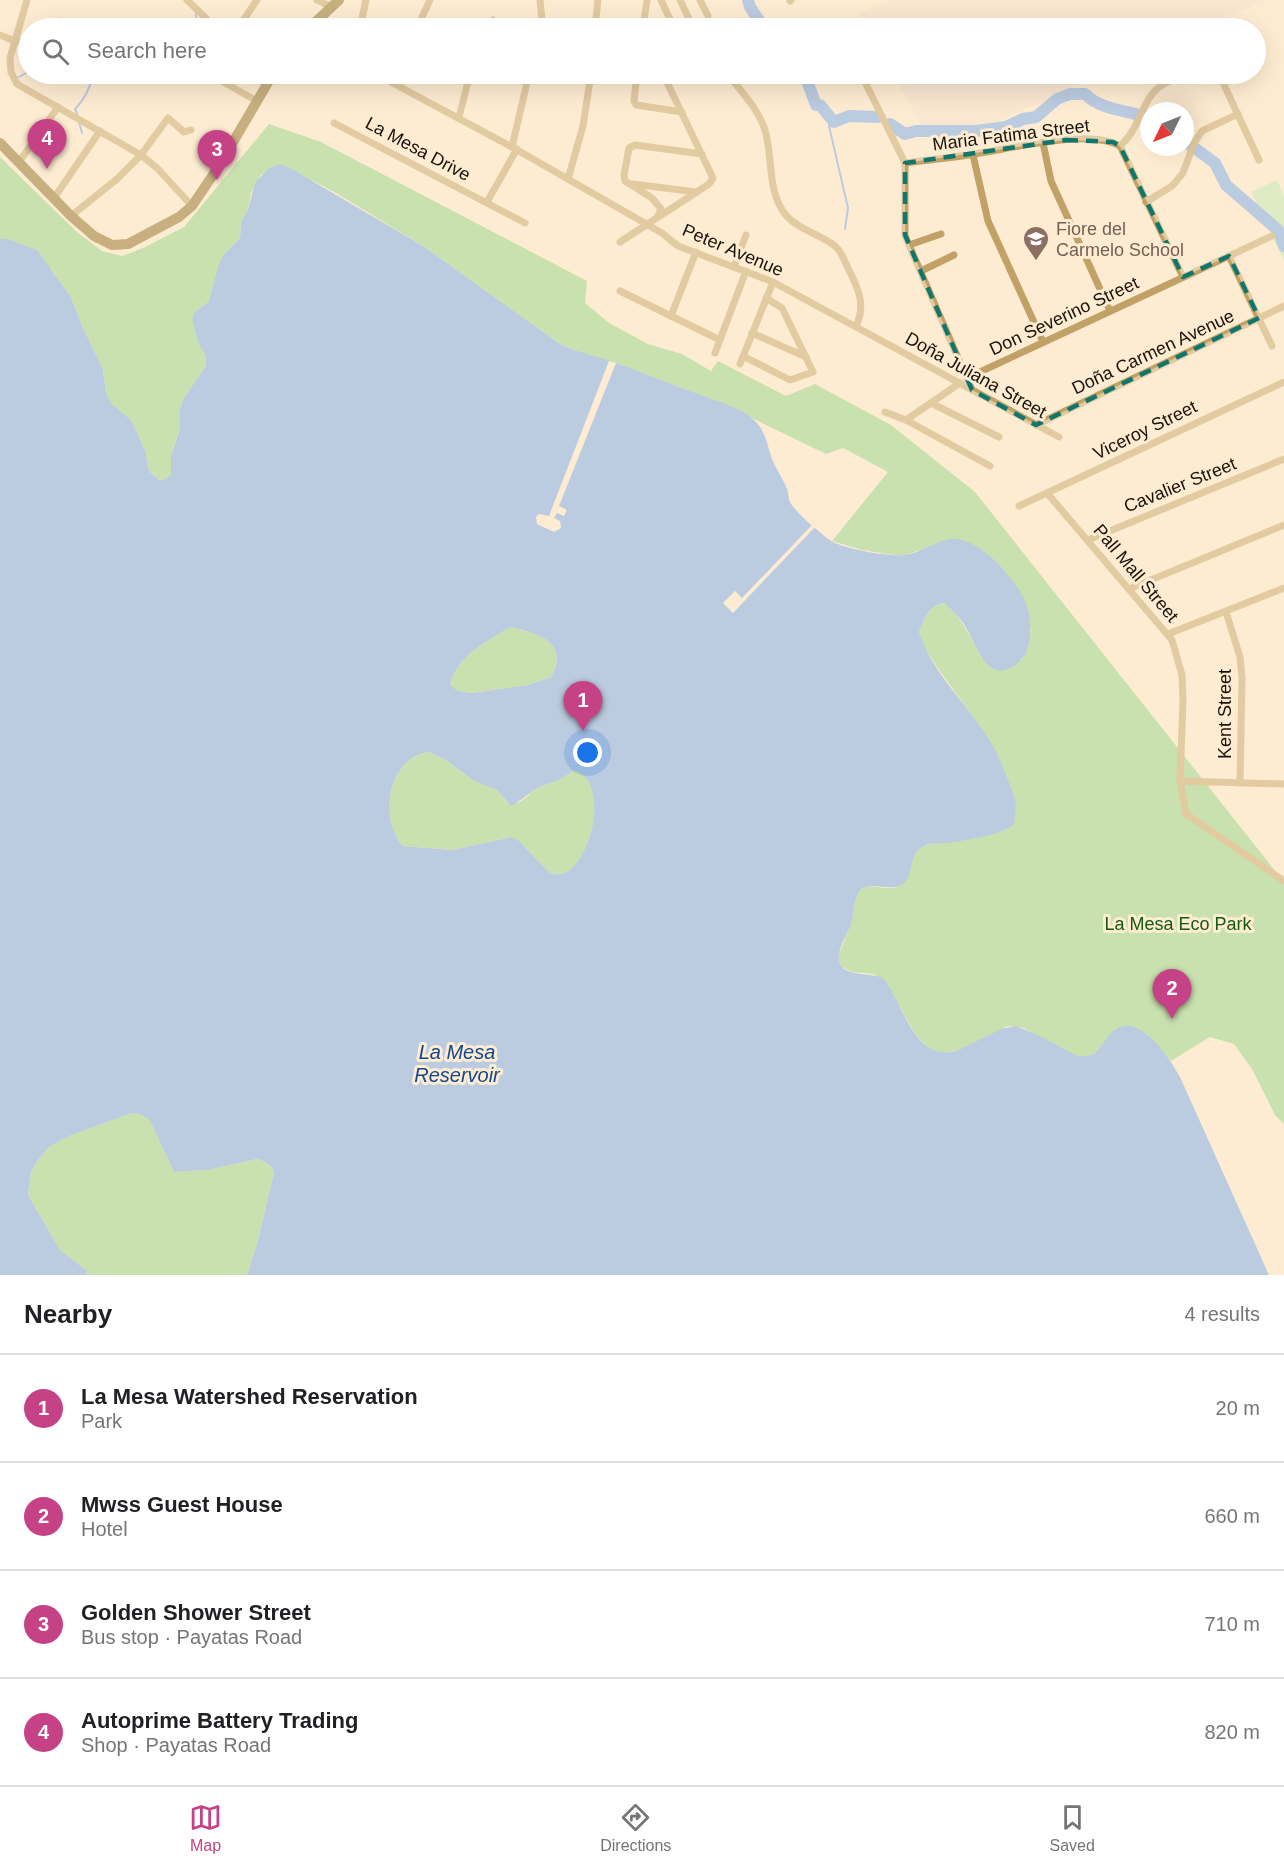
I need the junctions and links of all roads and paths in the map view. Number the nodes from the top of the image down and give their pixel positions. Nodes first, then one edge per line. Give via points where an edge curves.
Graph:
1 (27, 0) edge
2 (186, 0) edge
3 (257, 0) edge
4 (317, 0) edge
5 (366, 0) edge
6 (430, 0) edge
7 (540, 0) edge
8 (598, 0) edge
9 (647, 0) edge
10 (661, 0) edge
11 (680, 0) edge
12 (700, 0) edge
13 (335, 4) edge
14 (708, 16) dead end
15 (22, 18) edge
16 (205, 18) edge
17 (245, 18) edge
18 (320, 18) edge
19 (362, 18) edge
20 (422, 18) edge
21 (542, 18) edge
22 (596, 18) edge
23 (644, 18) edge
24 (669, 18) edge
25 (689, 18) edge
26 (18, 31) edge
27 (0, 35) edge
28 (15, 41) junction
29 (18, 41) edge
30 (227, 84) edge
31 (266, 84) edge
32 (394, 84) edge
33 (401, 84) edge
34 (467, 84) edge
35 (527, 84) edge
36 (590, 84) edge
37 (636, 84) edge
38 (668, 84) edge
39 (736, 84) edge
40 (866, 84) edge
41 (1164, 84) edge
42 (1224, 84) edge
43 (400, 87) junction
44 (257, 101) junction
45 (58, 107) junction
46 (682, 112) junction
47 (1238, 114) junction
48 (459, 117) junction
49 (334, 123) dead end
50 (191, 130) dead end
51 (100, 131) junction
52 (0, 143) edge
53 (1043, 143) junction
54 (1120, 146) junction
55 (514, 148) junction
56 (702, 154) junction
57 (973, 154) junction
58 (141, 155) junction
59 (1259, 160) dead end
60 (19, 162) junction
61 (905, 163) junction
62 (568, 179) junction
63 (629, 184) junction
64 (696, 192) junction
65 (54, 198) junction
66 (487, 202) junction
67 (1146, 202) junction
68 (192, 206) junction
69 (71, 216) junction
70 (657, 218) junction
71 (525, 223) dead end
72 (647, 224) junction
73 (941, 234) dead end
74 (747, 236) dead end
75 (1272, 236) dead end
76 (620, 242) dead end
77 (909, 246) junction
78 (696, 252) junction
79 (954, 255) dead end
80 (1229, 256) junction
81 (734, 267) junction
82 (746, 271) junction
83 (921, 271) junction
84 (1183, 277) junction
85 (773, 282) junction
86 (620, 291) dead end
87 (766, 298) junction
88 (1284, 306) edge
89 (1110, 311) junction
90 (671, 316) junction
91 (1259, 318) junction
92 (856, 326) junction
93 (752, 333) junction
94 (879, 338) joint
95 (720, 340) junction
96 (1043, 342) junction
97 (1272, 346) dead end
98 (715, 353) dead end
99 (743, 356) junction
100 (806, 357) junction
101 (961, 363) junction
102 (740, 364) dead end
103 (950, 377) junction
104 (967, 378) junction
105 (1284, 382) edge
106 (960, 383) junction
107 (972, 390) junction
108 (931, 403) junction
109 (885, 412) dead end
110 (906, 420) junction
111 (1036, 425) junction
112 (999, 437) dead end
113 (1059, 437) dead end
114 (1284, 459) edge
115 (990, 466) dead end
116 (1047, 493) junction
117 (1019, 506) dead end
118 (1284, 525) edge
119 (1088, 540) junction
120 (1130, 589) junction
121 (1282, 589) edge
122 (1284, 599) edge
123 (1226, 612) junction
124 (1168, 634) junction
125 (1180, 781) junction
126 (1240, 783) junction
127 (1284, 784) edge
128 (1284, 881) edge

1 - 15 street
2 - 16 street
3 - 17 street
4 - 13 street
5 - 19 street
6 - 20 street
7 - 21 street
8 - 22 street
9 - 23 street
10 - 24 street
11 - 25 street
12 - 14 street
13 - 18 main road
26 - 28 street
27 - 28 street
28 - 29 street
28 - 45 street via 10,65 17,84
30 - 44 street
31 - 44 main road
32 - 43 street, Peter Avenue
33 - 43 street
34 - 48 street
35 - 55 street
36 - 62 street via 584,126
37 - 46 street via 636,105
38 - 46 street
39 - 92 street via 765,128 778,203 794,223 840,250 860,295
40 - 61 street
41 - 54 street via 1155,90
42 - 47 street
43 - 48 street, Peter Avenue
44 - 68 main road
45 - 51 street
45 - 60 street
46 - 56 street
47 - 59 street
47 - 67 street via 1202,131 1183,174
48 - 55 street, Peter Avenue
49 - 66 street, La Mesa Drive
50 - 58 street via 184,132 168,118
51 - 58 street
51 - 65 street
52 - 60 main road
53 - 54 street, Maria Fatima Street via 1100,139
53 - 57 street, Maria Fatima Street
53 - 89 street via 1052,181
54 - 67 street
55 - 62 street, Peter Avenue
55 - 66 street
56 - 63 street via 633,146 628,150 624,176
56 - 64 street via 713,178
57 - 61 street, Maria Fatima Street
57 - 96 street via 988,221
58 - 68 street
58 - 69 street
60 - 65 main road
61 - 77 street via 905,235
62 - 72 street, Peter Avenue
63 - 64 street
63 - 70 street via 660,206
64 - 70 street
65 - 69 main road
66 - 71 street, La Mesa Drive
67 - 84 street
68 - 69 main road via 147,236 119,246 102,241
70 - 72 street
72 - 76 street
72 - 78 street, Peter Avenue via 676,245
73 - 77 street
74 - 81 street
75 - 80 street, Don Severino Street
77 - 83 street
78 - 81 street, Peter Avenue
78 - 90 street
79 - 83 street
80 - 84 street, Don Severino Street
80 - 91 street
81 - 82 street, Peter Avenue
82 - 85 street, Peter Avenue
82 - 95 street
83 - 101 street
84 - 89 street, Don Severino Street
85 - 87 street
85 - 92 street, Peter Avenue
86 - 90 street
87 - 93 street
87 - 100 street via 782,308
88 - 91 street, Doña Carmen Avenue
89 - 96 street, Don Severino Street
90 - 95 street
91 - 97 street
91 - 111 street, Doña Carmen Avenue
92 - 94 street, Peter Avenue
93 - 99 street
93 - 100 street
94 - 103 street, Doña Juliana Street
95 - 98 street
96 - 104 street, Don Severino Street
99 - 100 street via 790,380 813,372
99 - 102 street
101 - 103 street via 961,374
101 - 104 street
103 - 106 street, Doña Juliana Street
104 - 107 street
105 - 116 street, Viceroy Street
106 - 107 street, Doña Juliana Street
106 - 108 street
107 - 111 street, Doña Juliana Street
108 - 110 street
108 - 112 street
109 - 110 street
110 - 115 street
111 - 113 street, Doña Juliana Street
114 - 119 street, Cavalier Street
116 - 117 street, Viceroy Street
116 - 119 street, Pall Mall Street
118 - 120 street
119 - 120 street, Pall Mall Street
120 - 124 street, Pall Mall Street
121 - 122 street
121 - 123 street
123 - 124 street
123 - 126 street, Kent Street via 1240,657 1242,678
124 - 125 street, Pall Mall Street via 1182,675
125 - 126 street
125 - 128 street, Pall Mall Street via 1186,814
126 - 127 street

